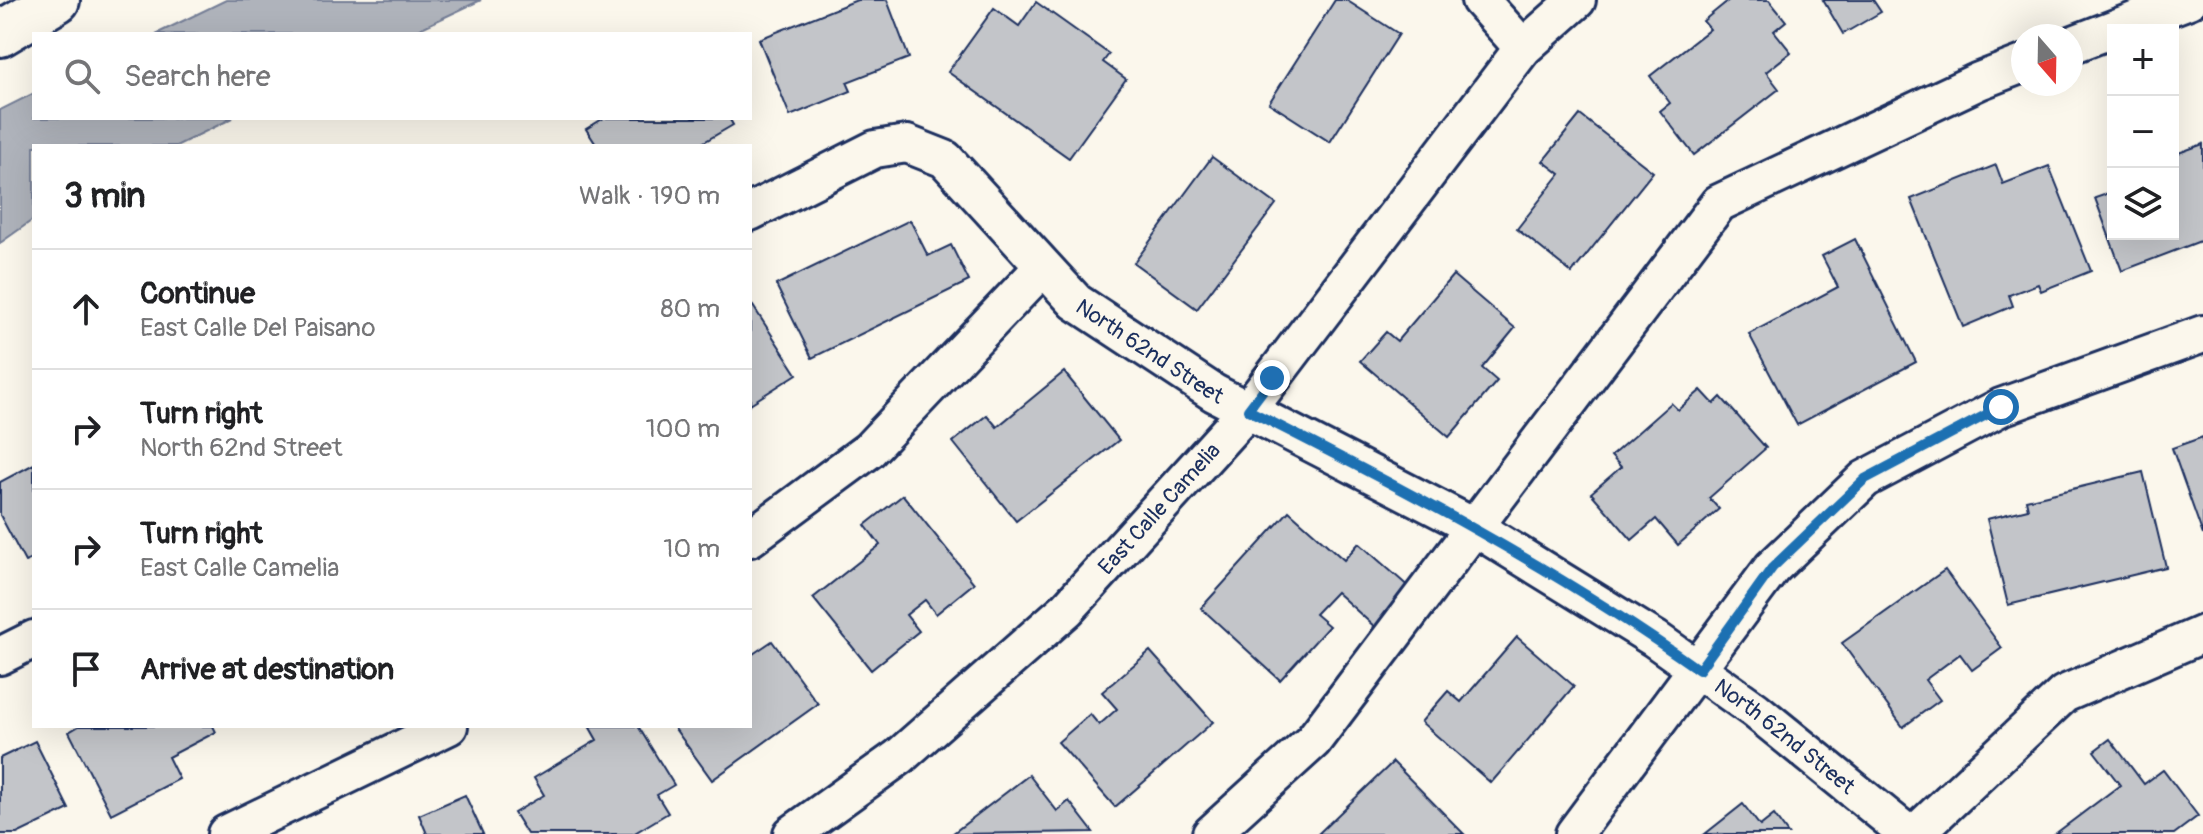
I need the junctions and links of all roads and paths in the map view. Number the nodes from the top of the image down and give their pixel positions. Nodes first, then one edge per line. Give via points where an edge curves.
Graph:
1 (57, 0) edge
2 (1480, 0) edge
3 (1577, 0) edge
4 (2189, 0) edge
5 (0, 34) edge
6 (2083, 40) edge
7 (1523, 48) junction
8 (2011, 69) edge
9 (752, 211) edge
10 (1042, 268) junction
11 (2203, 334) edge
12 (1248, 410) junction
13 (1472, 526) junction
14 (752, 537) edge
15 (2203, 634) edge
16 (32, 640) edge
17 (0, 656) edge
18 (1699, 670) junction
19 (445, 728) edge
20 (226, 834) edge
21 (792, 834) edge
22 (1211, 834) edge
23 (1574, 834) edge
24 (1908, 834) edge
25 (1915, 834) edge

1 - 5 main road
2 - 7 street
3 - 7 street, East Calle Camelia
4 - 6 street
7 - 12 street, East Calle Camelia
8 - 13 street via 1719,203
9 - 10 street, North 62nd Street via 875,149 907,144 945,159
10 - 12 street, North 62nd Street via 1076,302
10 - 14 street via 869,450
11 - 18 street via 2001,407 1865,479 1772,568
12 - 13 street, North 62nd Street
12 - 21 street, East Calle Camelia via 1067,609 899,757
13 - 18 street, North 62nd Street
13 - 22 street via 1313,741
15 - 25 street via 2064,694
16 - 17 street
18 - 23 street
18 - 24 street, North 62nd Street
19 - 20 street

